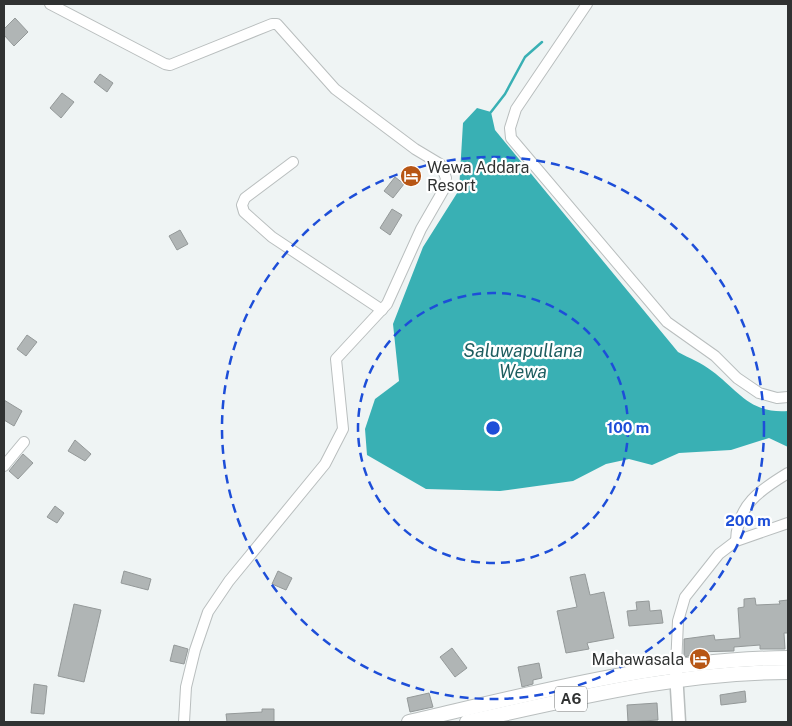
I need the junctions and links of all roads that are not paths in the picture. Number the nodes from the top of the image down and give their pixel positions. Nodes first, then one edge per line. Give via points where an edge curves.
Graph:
1 (50, 4) edge
2 (587, 4) edge
3 (292, 162) dead end
4 (382, 310) junction
5 (788, 397) edge
6 (24, 442) dead end
7 (4, 466) edge
8 (788, 473) edge
9 (788, 523) edge
10 (736, 541) junction
11 (788, 658) edge
12 (788, 672) edge
13 (676, 674) junction
14 (184, 722) edge
15 (409, 722) edge
16 (467, 722) edge
17 (679, 722) edge

1 - 4 street via 165,64 180,62 277,24 335,89 440,164 446,178 444,189 427,216
2 - 5 street via 516,109 510,128 511,138 668,322 759,393 776,398
3 - 4 street via 245,198 244,212 272,237
4 - 14 street via 336,359 343,429 325,464 228,581 208,612 186,687
6 - 7 street
8 - 10 street via 749,503 737,524
9 - 10 street
10 - 13 street via 719,554 685,597 678,621
11 - 13 highway, A6 via 721,661
12 - 13 highway, A6
13 - 15 highway, A6 via 587,681
13 - 16 highway, A6
13 - 17 main road

